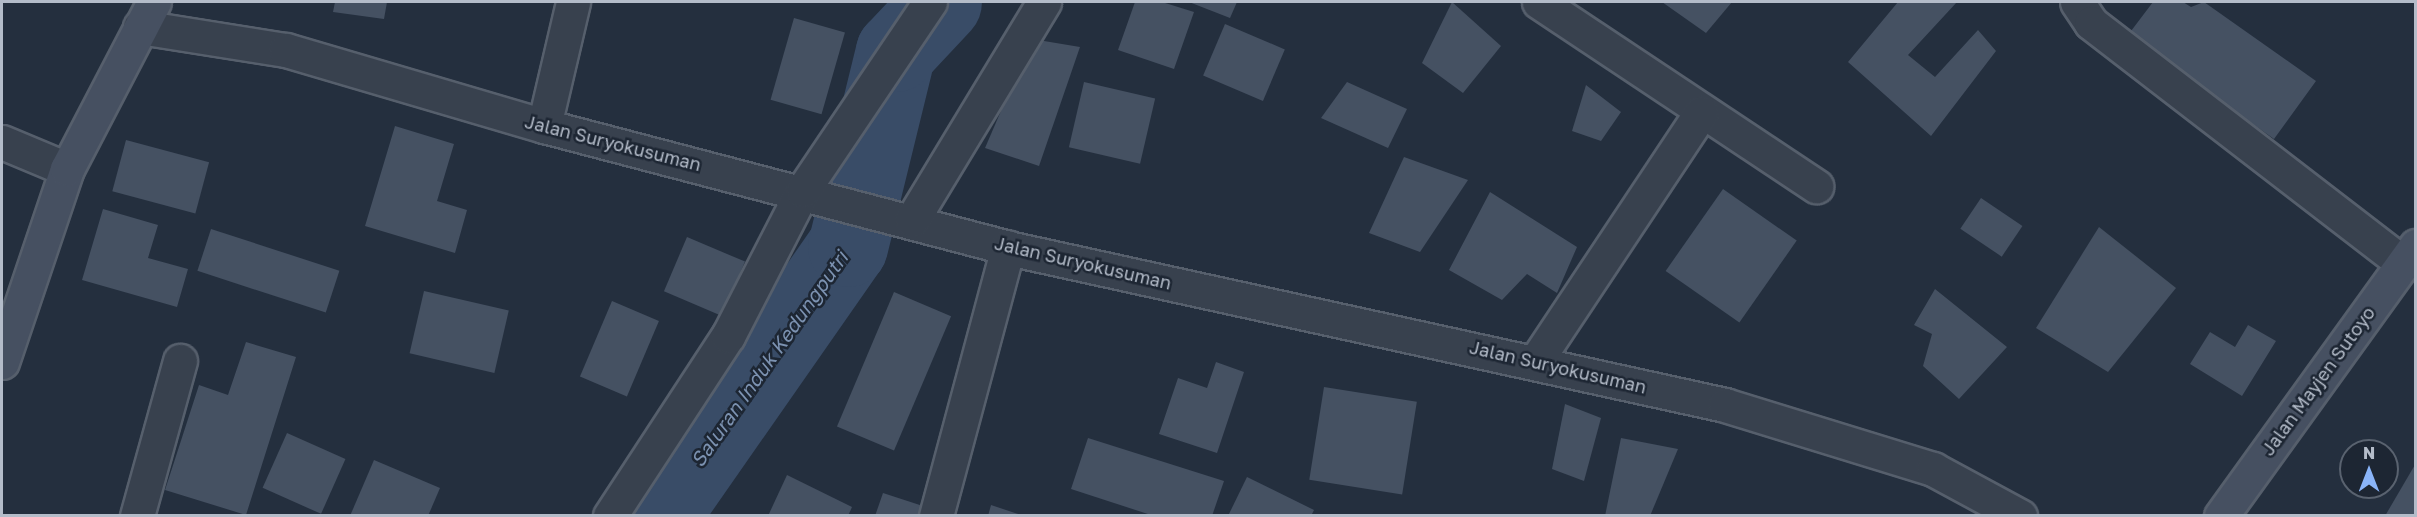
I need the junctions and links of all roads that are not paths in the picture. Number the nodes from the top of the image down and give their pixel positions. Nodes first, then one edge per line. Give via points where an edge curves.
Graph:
1 (573, 2) edge
2 (930, 2) edge
3 (1044, 2) edge
4 (1539, 2) edge
5 (2077, 2) edge
6 (147, 14) edge
7 (1701, 113) junction
8 (544, 126) junction
9 (2, 142) edge
10 (67, 169) junction
11 (1816, 186) dead end
12 (815, 194) junction
13 (912, 220) junction
14 (1008, 248) junction
15 (2409, 255) edge
16 (180, 361) dead end
17 (1536, 361) junction
18 (2, 362) edge
19 (137, 516) edge
20 (610, 516) edge
21 (936, 516) edge
22 (2019, 516) edge
23 (2220, 516) edge

1 - 8 street
2 - 12 street
3 - 13 street
4 - 7 street
5 - 15 street via 2091,23
6 - 8 street, Jalan Suryokusuman via 286,50
6 - 10 street
7 - 11 street
7 - 17 street
8 - 12 street, Jalan Suryokusuman
9 - 10 street
10 - 18 street
12 - 13 street, Jalan Suryokusuman
12 - 20 street
13 - 14 street, Jalan Suryokusuman
14 - 17 street, Jalan Suryokusuman
14 - 21 street
15 - 23 street, Jalan Mayjen Sutoyo
16 - 19 street
17 - 22 street, Jalan Suryokusuman via 1725,405 1933,470

